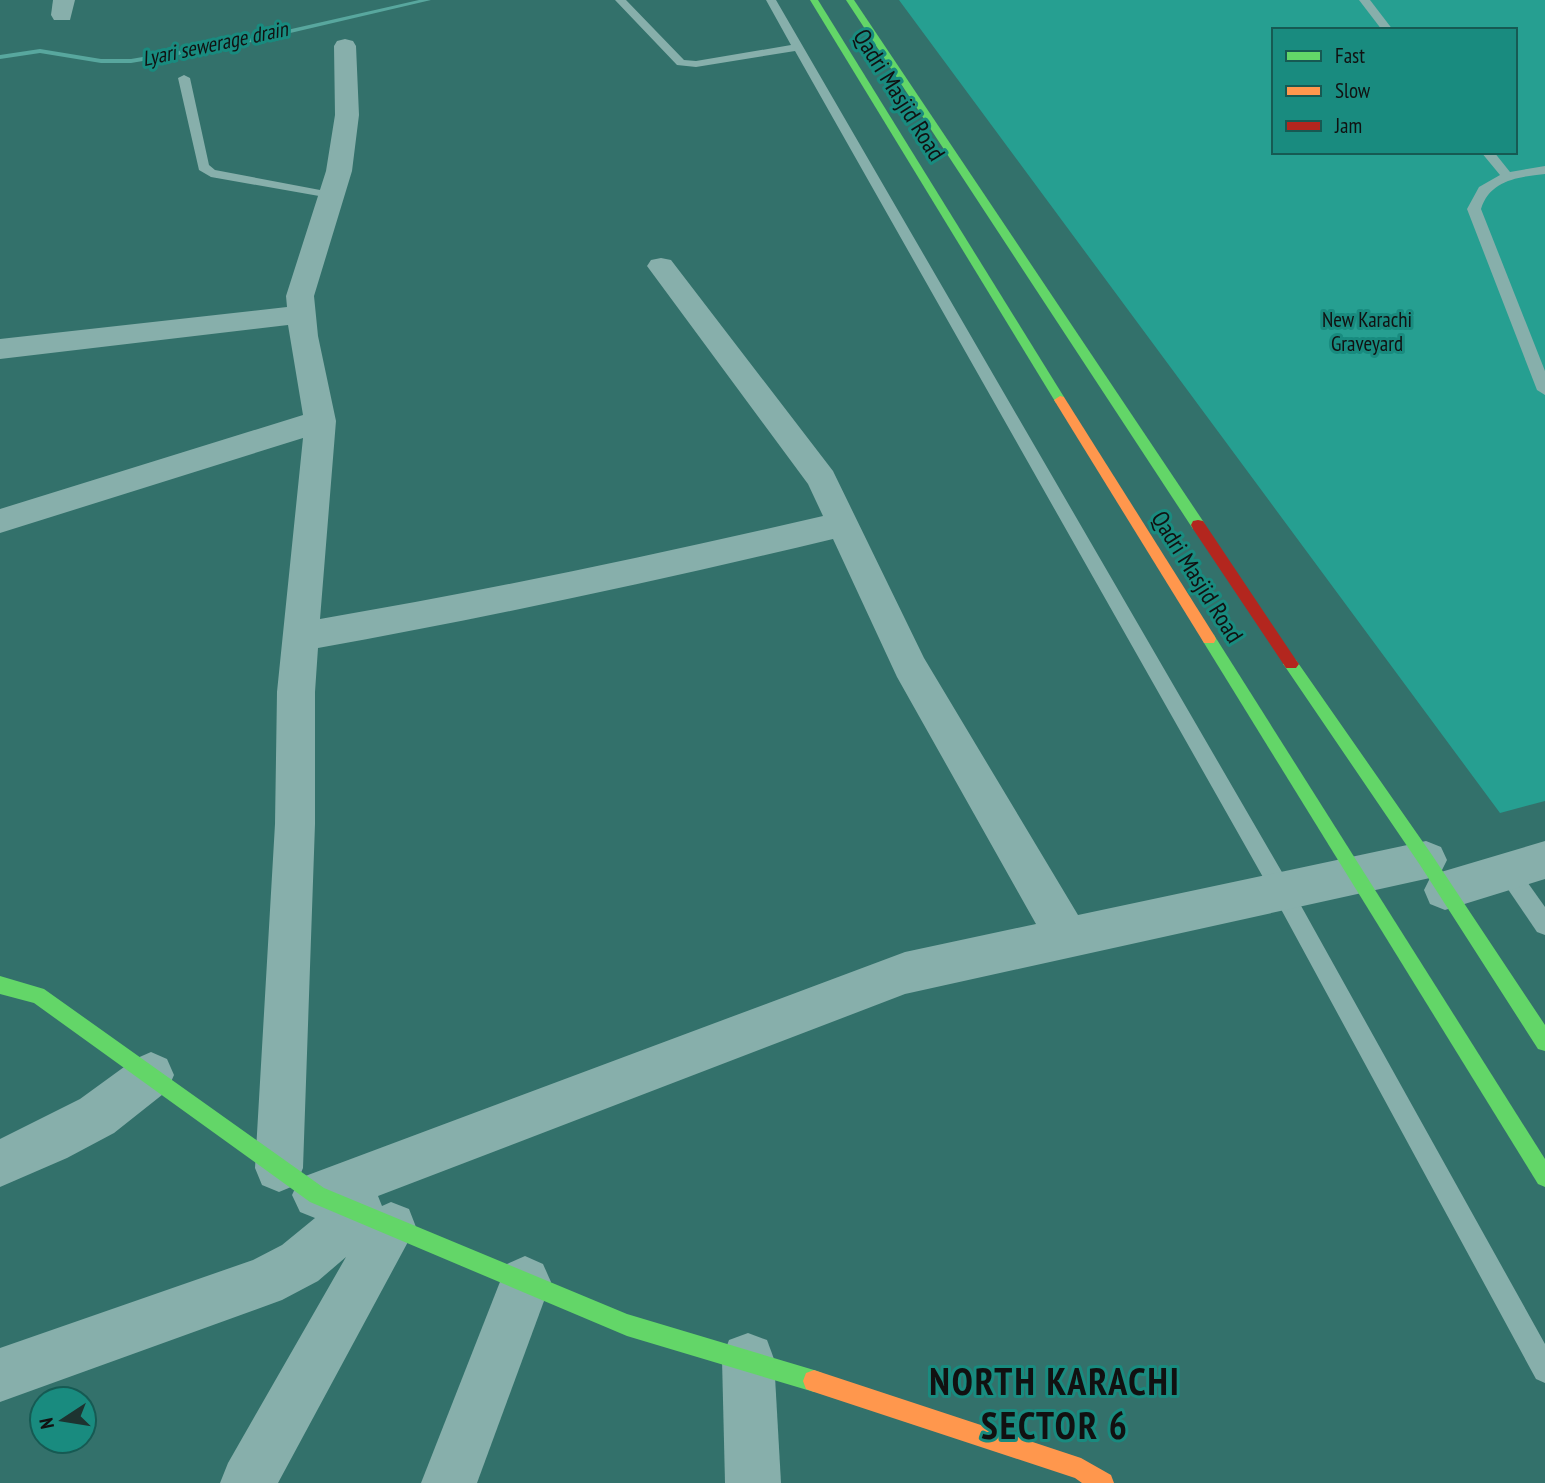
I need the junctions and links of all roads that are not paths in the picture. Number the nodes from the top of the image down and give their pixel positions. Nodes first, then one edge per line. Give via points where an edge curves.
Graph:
1 (620, 0) edge
2 (771, 0) edge
3 (814, 0) edge
4 (850, 0) edge
5 (1364, 0) edge
6 (1386, 28) edge
7 (345, 46) dead end
8 (798, 47) junction
9 (184, 79) dead end
10 (1490, 154) edge
11 (1545, 170) edge
12 (1507, 176) junction
13 (331, 196) junction
14 (661, 266) dead end
15 (301, 314) junction
16 (0, 349) edge
17 (1545, 390) edge
18 (320, 421) junction
19 (0, 521) edge
20 (843, 524) junction
21 (301, 637) junction
22 (1527, 866) edge
23 (1435, 875) junction
24 (1356, 876) junction
25 (1283, 893) junction
26 (1545, 925) edge
27 (1068, 939) junction
28 (0, 985) edge
29 (1545, 1042) edge
30 (151, 1076) junction
31 (0, 1163) edge
32 (279, 1168) junction
33 (1545, 1177) edge
34 (356, 1212) junction
35 (525, 1282) junction
36 (748, 1359) junction
37 (1545, 1370) edge
38 (0, 1375) edge
39 (248, 1483) edge
40 (449, 1483) edge
41 (753, 1483) edge
42 (1103, 1483) edge

1 - 8 lane via 681,64
2 - 8 lane
3 - 24 street, Qadri Masjid Road
4 - 23 street, Qadri Masjid Road
5 - 6 lane
7 - 13 street via 347,115
8 - 25 lane
9 - 13 lane via 203,167 211,173
10 - 12 lane
11 - 12 lane
12 - 17 lane via 1475,198 1474,209
13 - 15 street via 300,296
14 - 20 street via 822,479
15 - 16 street
15 - 18 street
18 - 19 street
18 - 21 street
20 - 21 street via 500,601
20 - 27 street via 910,666
21 - 32 street
22 - 23 street
22 - 26 lane
23 - 24 street
23 - 29 street, Qadri Masjid Road
24 - 25 street
24 - 33 street, Qadri Masjid Road
25 - 27 street
25 - 37 lane
27 - 34 street via 905,973
28 - 30 street via 38,995
30 - 31 street via 97,1116
30 - 32 street
32 - 34 street
34 - 35 street
34 - 38 street via 300,1263 264,1283
34 - 39 street
35 - 36 street via 627,1325
35 - 40 street
36 - 41 street
36 - 42 street via 1081,1469

